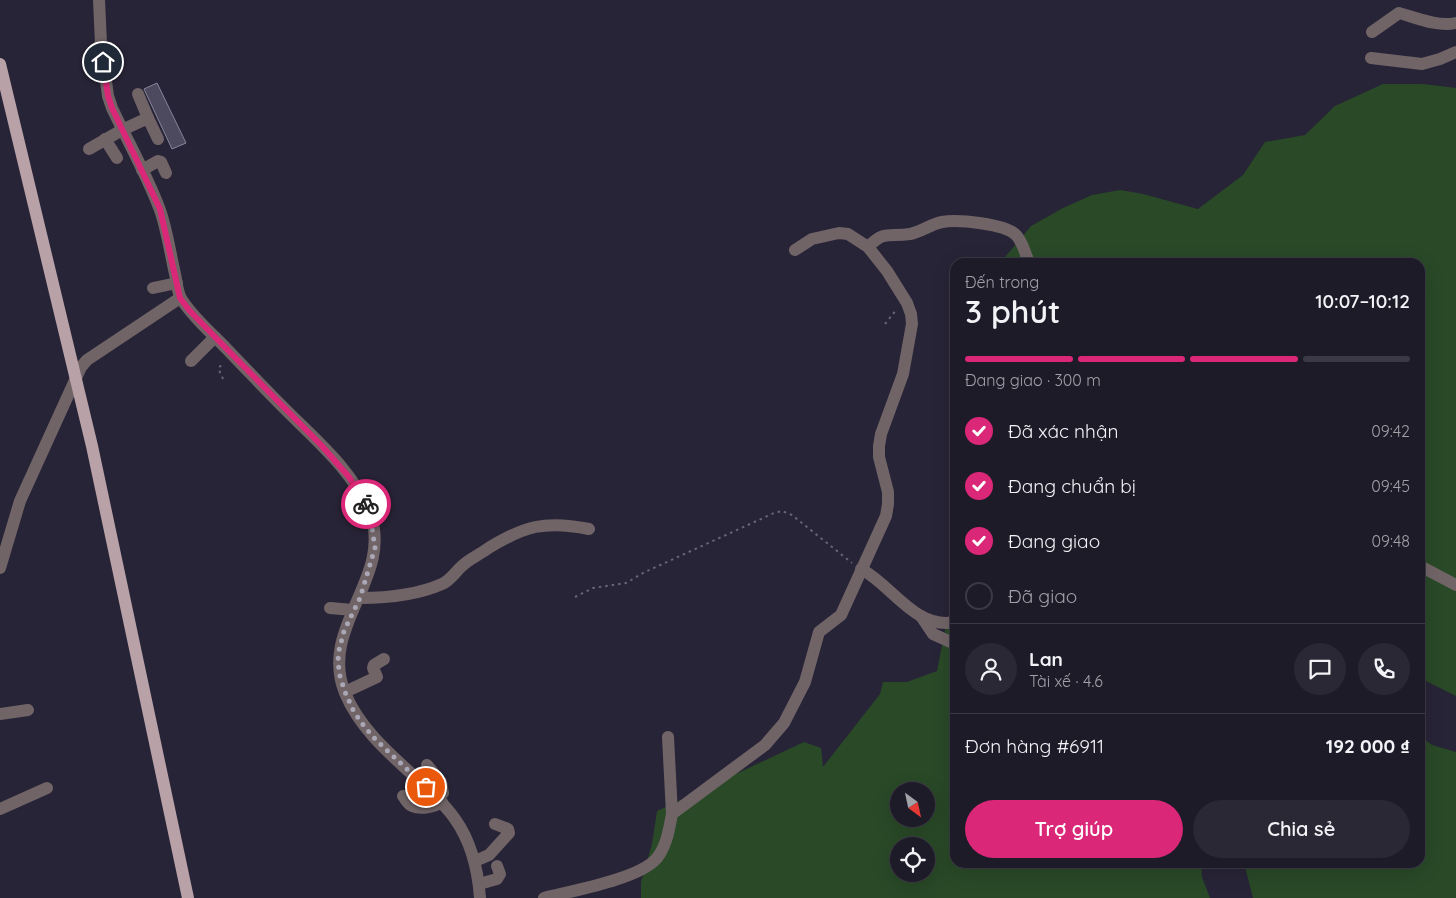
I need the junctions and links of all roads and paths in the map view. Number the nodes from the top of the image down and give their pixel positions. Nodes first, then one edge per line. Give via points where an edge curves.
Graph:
1 (99, 0) edge
2 (1456, 23) edge
3 (1372, 32) dead end
4 (1456, 52) edge
5 (1371, 58) dead end
6 (0, 64) edge
7 (138, 94) dead end
8 (148, 118) junction
9 (122, 130) junction
10 (105, 139) junction
11 (158, 139) dead end
12 (89, 149) dead end
13 (117, 158) dead end
14 (142, 170) junction
15 (166, 173) dead end
16 (868, 247) junction
17 (795, 250) dead end
18 (1027, 258) edge
19 (177, 283) junction
20 (153, 288) dead end
21 (180, 298) junction
22 (907, 303) junction
23 (885, 324) dead end
24 (215, 337) junction
25 (234, 357) junction
26 (191, 361) dead end
27 (76, 378) junction
28 (223, 379) dead end
29 (588, 529) dead end
30 (0, 568) edge
31 (861, 569) junction
32 (1425, 569) edge
33 (1456, 585) edge
34 (575, 597) dead end
35 (360, 598) junction
36 (330, 608) dead end
37 (353, 610) junction
38 (921, 616) junction
39 (950, 622) edge
40 (950, 642) edge
41 (384, 660) dead end
42 (345, 692) junction
43 (28, 710) dead end
44 (0, 714) edge
45 (668, 738) dead end
46 (427, 765) dead end
47 (47, 788) dead end
48 (403, 796) dead end
49 (440, 801) junction
50 (0, 809) edge
51 (672, 814) junction
52 (495, 824) dead end
53 (475, 861) junction
54 (497, 866) dead end
55 (479, 884) junction
56 (188, 898) edge
57 (480, 898) edge
58 (544, 898) edge

1 - 9 street via 108,96
2 - 3 street via 1439,24 1399,13
4 - 5 street via 1422,64
6 - 27 main road
7 - 8 street
8 - 9 street
8 - 11 street
9 - 10 street
9 - 14 street
10 - 12 street
10 - 13 street
14 - 15 street via 158,161
14 - 19 street via 160,209
16 - 17 street via 845,233 812,239
16 - 18 street via 883,235 909,234 940,222 954,221 1006,228 1016,234
16 - 22 street
19 - 20 street
19 - 21 street
21 - 24 street
21 - 27 street via 87,360
22 - 23 path
22 - 31 street via 912,324 903,374 879,446 888,492 886,516
24 - 25 street
24 - 26 street
25 - 28 path via 219,367
25 - 35 street via 322,446 362,496 370,514 375,548
27 - 30 street via 20,501
27 - 56 main road
29 - 35 street via 566,525 529,528 510,535 468,561 444,583 431,589
31 - 34 path via 782,511 626,583 593,588
31 - 38 street
31 - 51 street via 842,615 819,632 805,682 776,734 765,746
32 - 33 street
35 - 37 street
36 - 37 street
37 - 42 street via 338,654
38 - 39 street
38 - 40 street via 933,634
41 - 42 street via 374,665 377,677
42 - 49 street via 354,712 376,740
43 - 44 street
45 - 51 street
46 - 49 street via 441,782 443,794
47 - 50 street
48 - 49 street via 413,806 430,807
49 - 53 street via 456,820
51 - 58 street via 666,842 656,859 641,869 615,880
52 - 53 street via 508,829 509,833 489,855
53 - 55 street
54 - 55 street via 500,874 497,879
55 - 57 street

